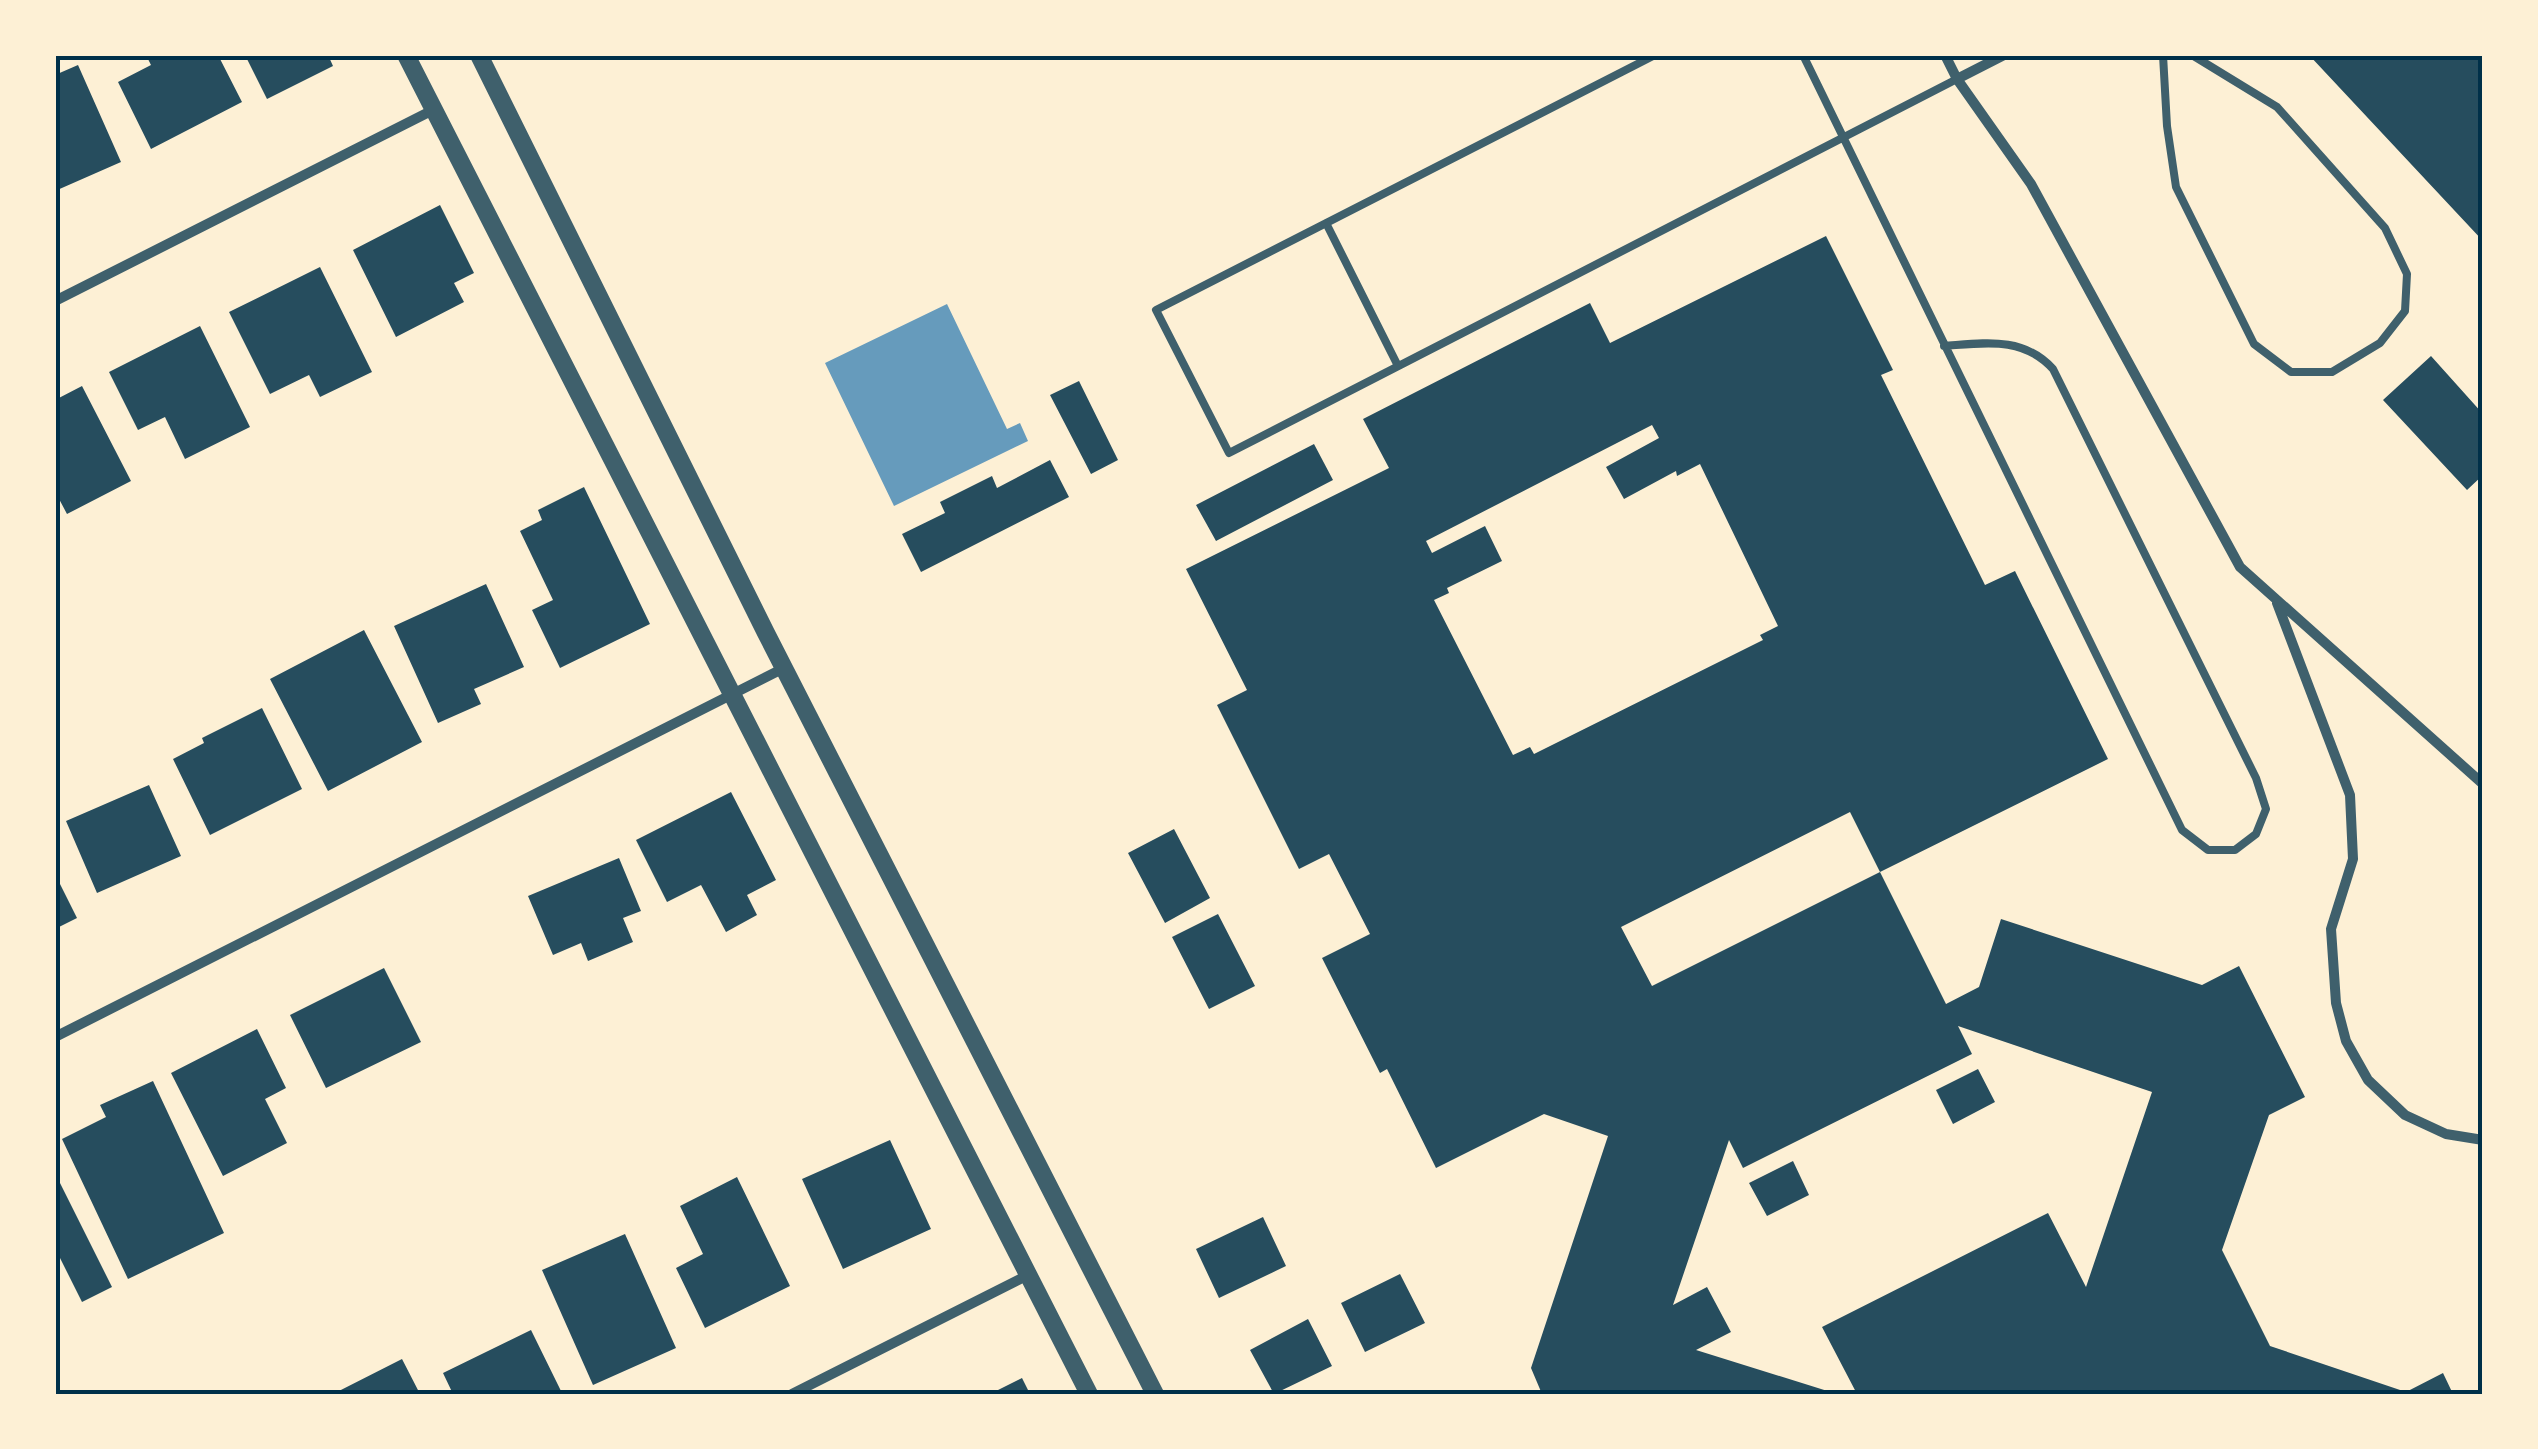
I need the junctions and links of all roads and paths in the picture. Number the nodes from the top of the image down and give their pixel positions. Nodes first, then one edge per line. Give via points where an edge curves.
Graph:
1 (406, 55) edge
2 (479, 55) edge
3 (1655, 55) edge
4 (1803, 55) edge
5 (1945, 55) edge
6 (2004, 55) edge
7 (2163, 55) edge
8 (2192, 55) edge
9 (1957, 79) junction
10 (433, 110) junction
11 (1842, 137) junction
12 (1326, 223) junction
13 (55, 301) edge
14 (1944, 346) junction
15 (1398, 366) junction
16 (2275, 597) junction
17 (784, 668) junction
18 (733, 695) junction
19 (2483, 784) edge
20 (55, 1037) edge
21 (2483, 1140) edge
22 (1028, 1275) junction
23 (792, 1394) edge
24 (1089, 1394) edge
25 (1155, 1394) edge

1 - 10 street
2 - 17 street
3 - 12 lane
4 - 11 lane
5 - 9 street
6 - 9 street
7 - 8 lane via 2176,186 2254,344 2291,372 2332,372 2380,343 2406,312 2407,274 2385,228 2277,106
9 - 11 lane
9 - 16 street via 2032,184 2240,567
10 - 13 street
10 - 18 street
11 - 14 lane
11 - 15 lane
12 - 15 lane
12 - 15 lane via 1156,310 1164,326 1229,453
14 - 14 lane via 2182,830 2208,850 2235,850 2256,834 2266,809 2256,778 2053,369 2042,356 2000,342
16 - 19 street
16 - 21 street via 2350,796 2353,859 2331,929 2346,1041 2368,1080 2405,1115 2446,1134
17 - 18 street
17 - 25 street
18 - 20 street
18 - 22 street
22 - 23 street
22 - 24 street

